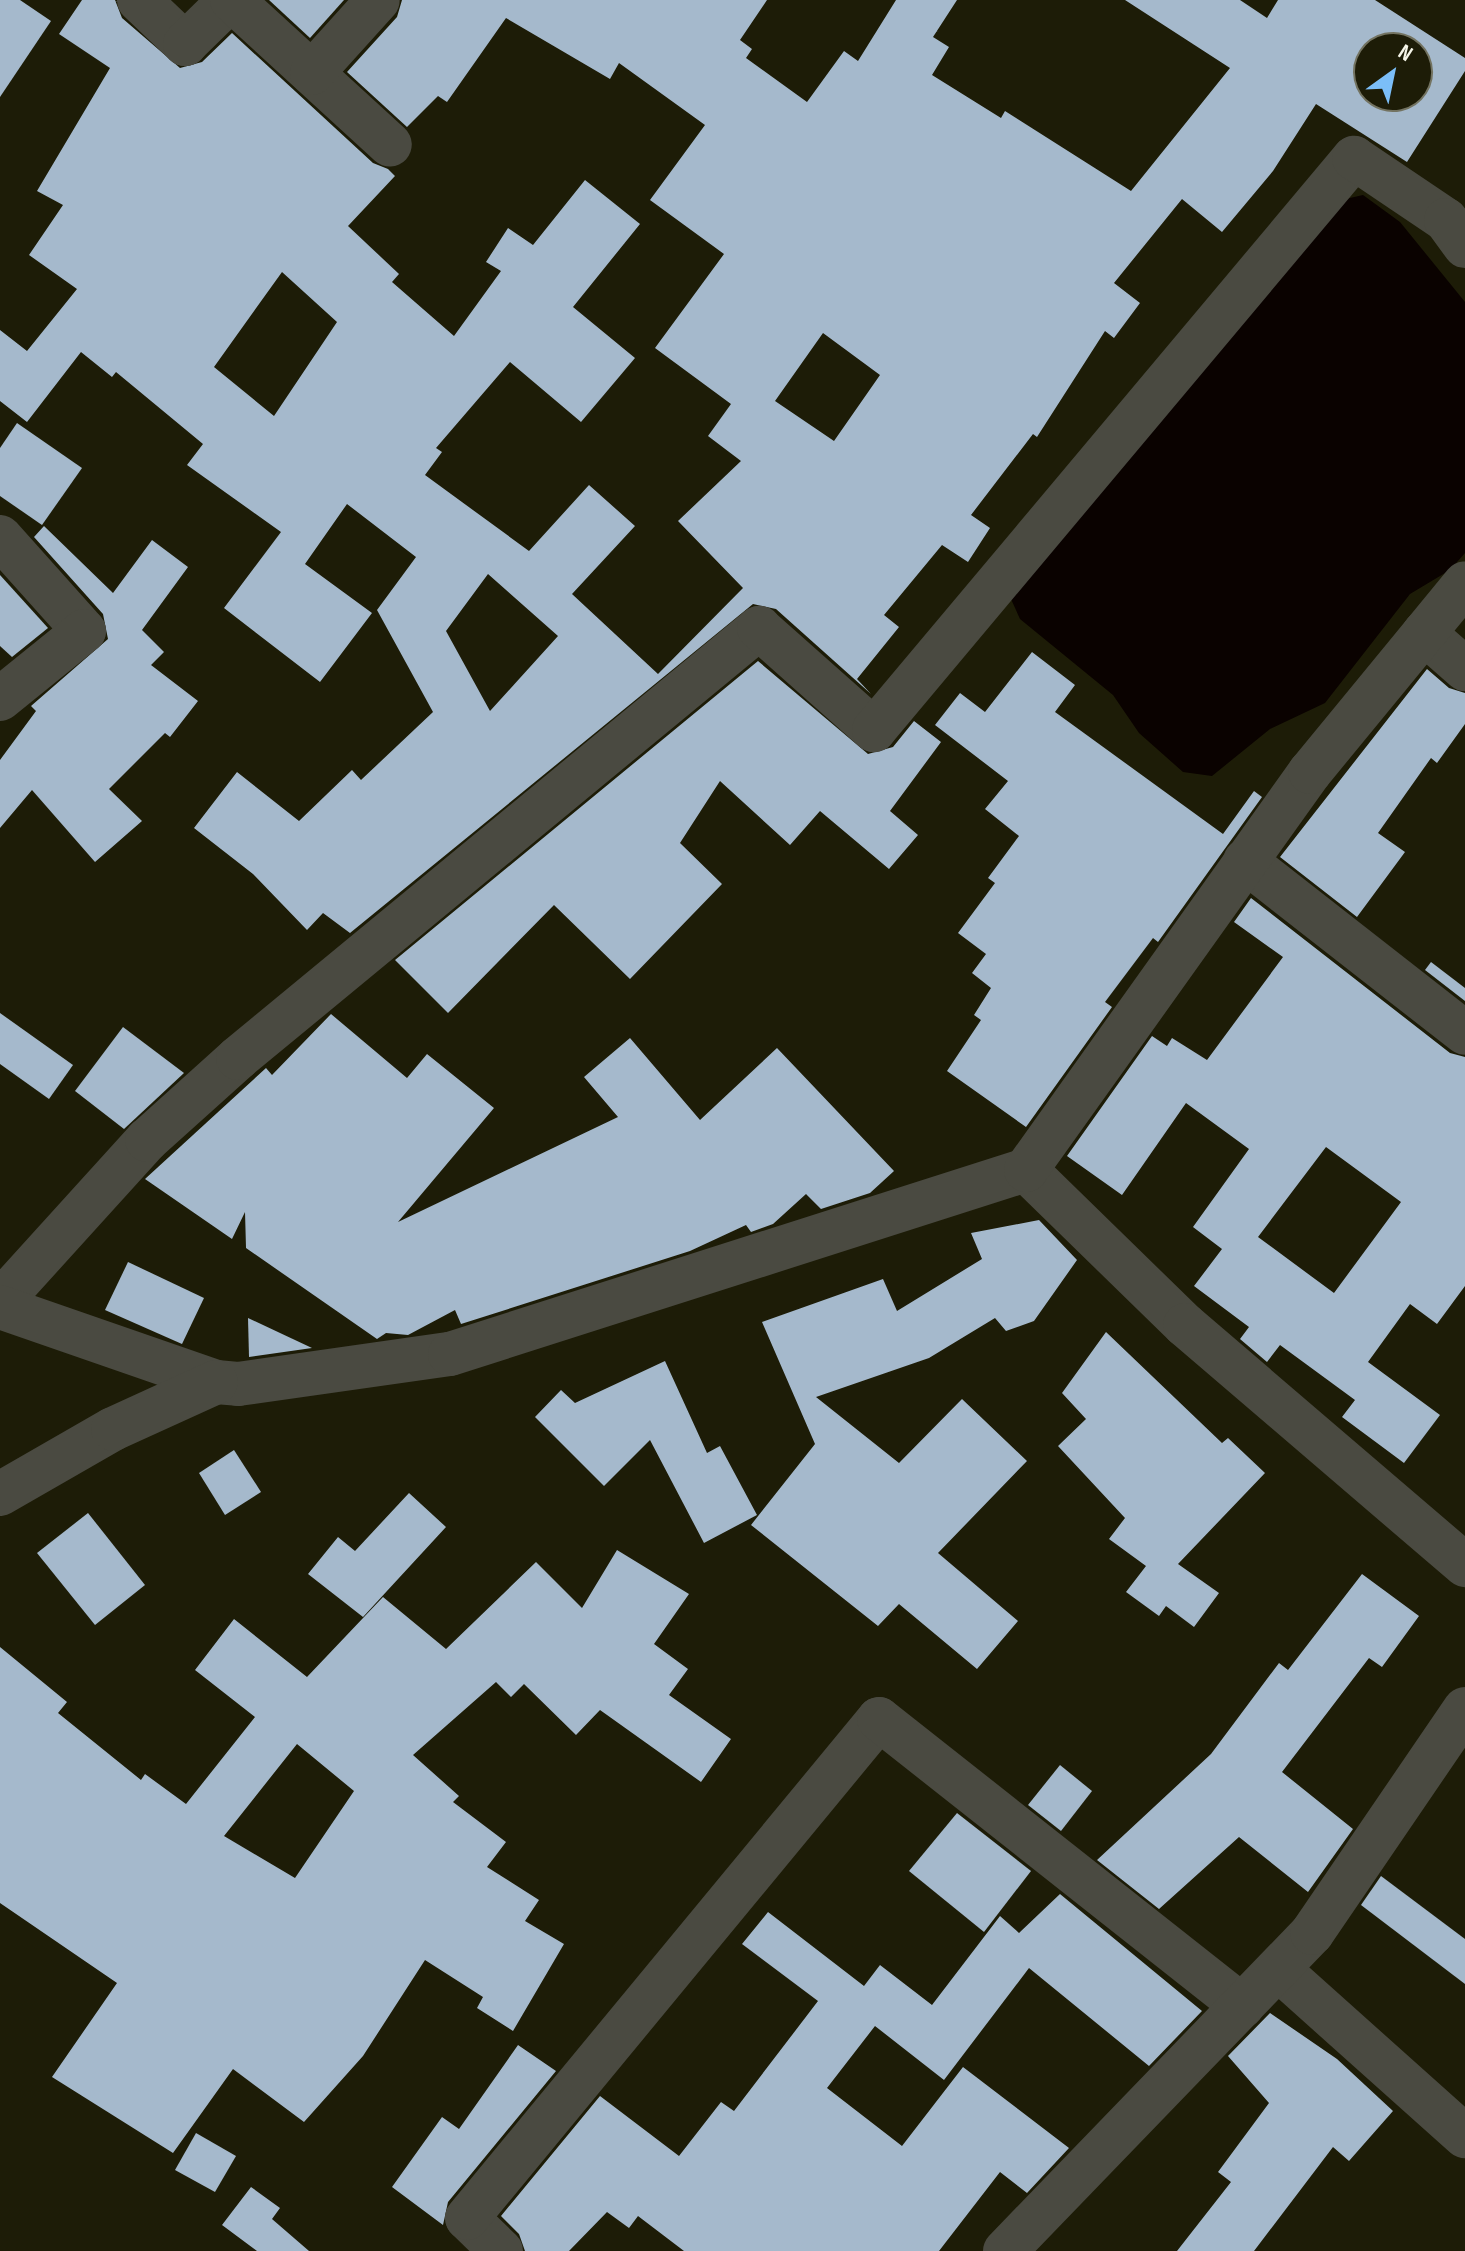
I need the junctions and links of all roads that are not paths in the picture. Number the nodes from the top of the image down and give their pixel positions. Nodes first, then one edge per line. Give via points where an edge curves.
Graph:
1 (139, 0) edge
2 (231, 0) edge
3 (378, 0) edge
4 (312, 73) junction
5 (390, 145) dead end
6 (1465, 246) edge
7 (0, 537) edge
8 (1465, 583) edge
9 (1424, 633) junction
10 (1465, 669) edge
11 (0, 699) edge
12 (1245, 861) junction
13 (1465, 1033) edge
14 (1026, 1170) junction
15 (0, 1304) edge
16 (216, 1382) junction
17 (0, 1494) edge
18 (1465, 1565) edge
19 (1465, 1709) edge
20 (1278, 1969) junction
21 (1242, 2006) junction
22 (1465, 2136) edge
23 (501, 2251) edge
24 (1005, 2251) edge

1 - 2 street via 185,44
2 - 4 street
3 - 4 street
4 - 5 street
6 - 15 street via 1446,220 1354,158 874,730 759,628 238,1058 147,1140
7 - 11 street via 84,631
8 - 9 street
9 - 10 street
9 - 12 street
12 - 13 street
12 - 14 street
14 - 16 street via 450,1354 238,1384
14 - 18 street via 1185,1325
15 - 16 street
16 - 17 street via 113,1429
19 - 20 street via 1312,1933
20 - 21 street
20 - 22 street
21 - 23 street via 879,1719 467,2218
21 - 24 street

